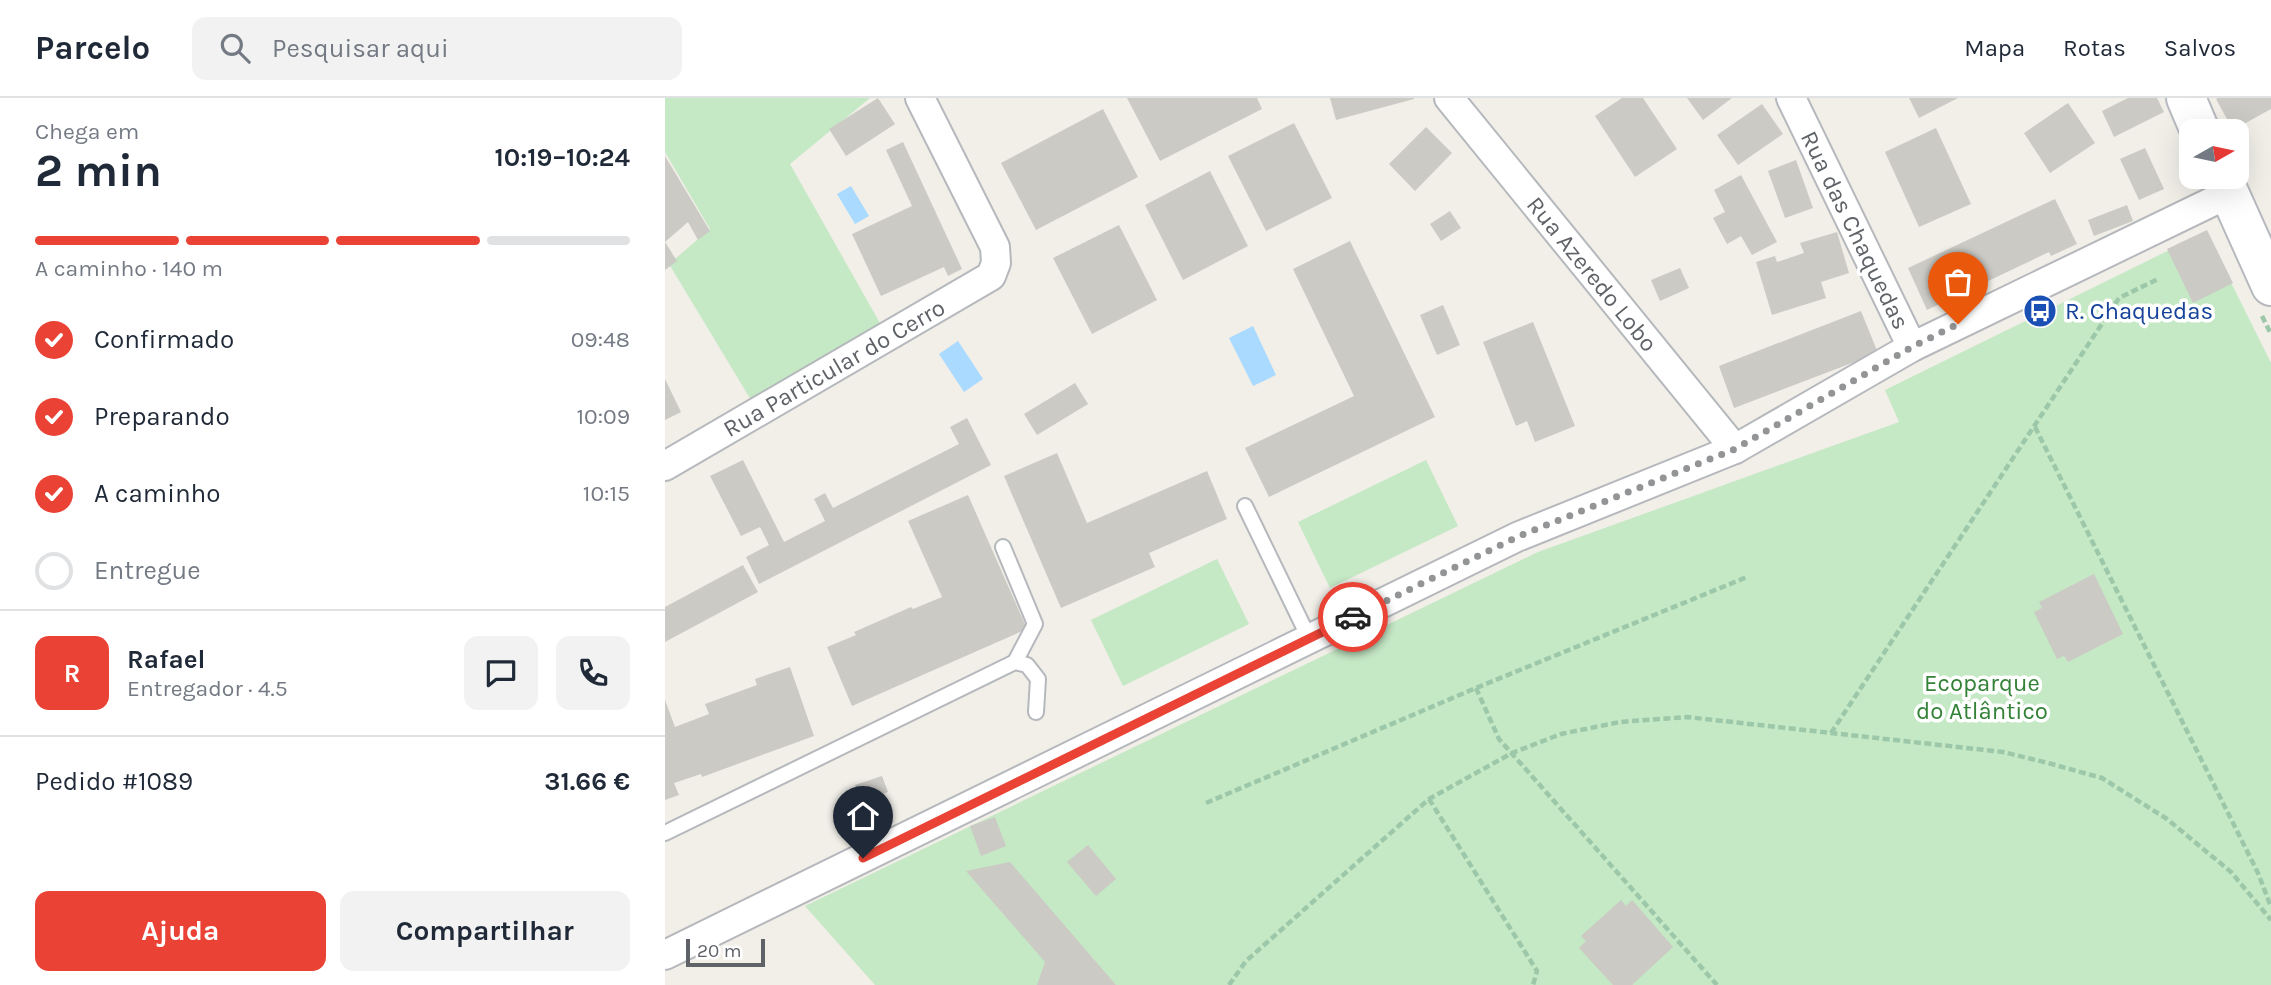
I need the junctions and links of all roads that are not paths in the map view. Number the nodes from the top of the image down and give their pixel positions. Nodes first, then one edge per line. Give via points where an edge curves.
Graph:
1 (920, 98) edge
2 (1449, 98) edge
3 (1791, 98) edge
4 (2186, 98) edge
5 (2195, 119) edge
6 (2218, 189) edge
7 (2228, 189) edge
8 (2271, 286) edge
9 (1912, 347) junction
10 (1735, 449) junction
11 (665, 466) edge
12 (1245, 506) dead end
13 (1003, 547) dead end
14 (1309, 638) junction
15 (1015, 662) junction
16 (1037, 712) dead end
17 (665, 833) edge
18 (665, 955) edge

1 - 11 street, Rua Particular do Cerro via 995,247 991,275
2 - 10 street, Rua Azeredo Lobo
3 - 9 street, Rua das Chaquedas
4 - 5 street
6 - 9 street, Rua das Chaquedas
7 - 8 street
9 - 10 street
10 - 14 street via 1517,537
12 - 14 lane
13 - 15 lane via 1035,624
14 - 18 street
15 - 16 lane via 1027,665 1038,679
15 - 17 lane

